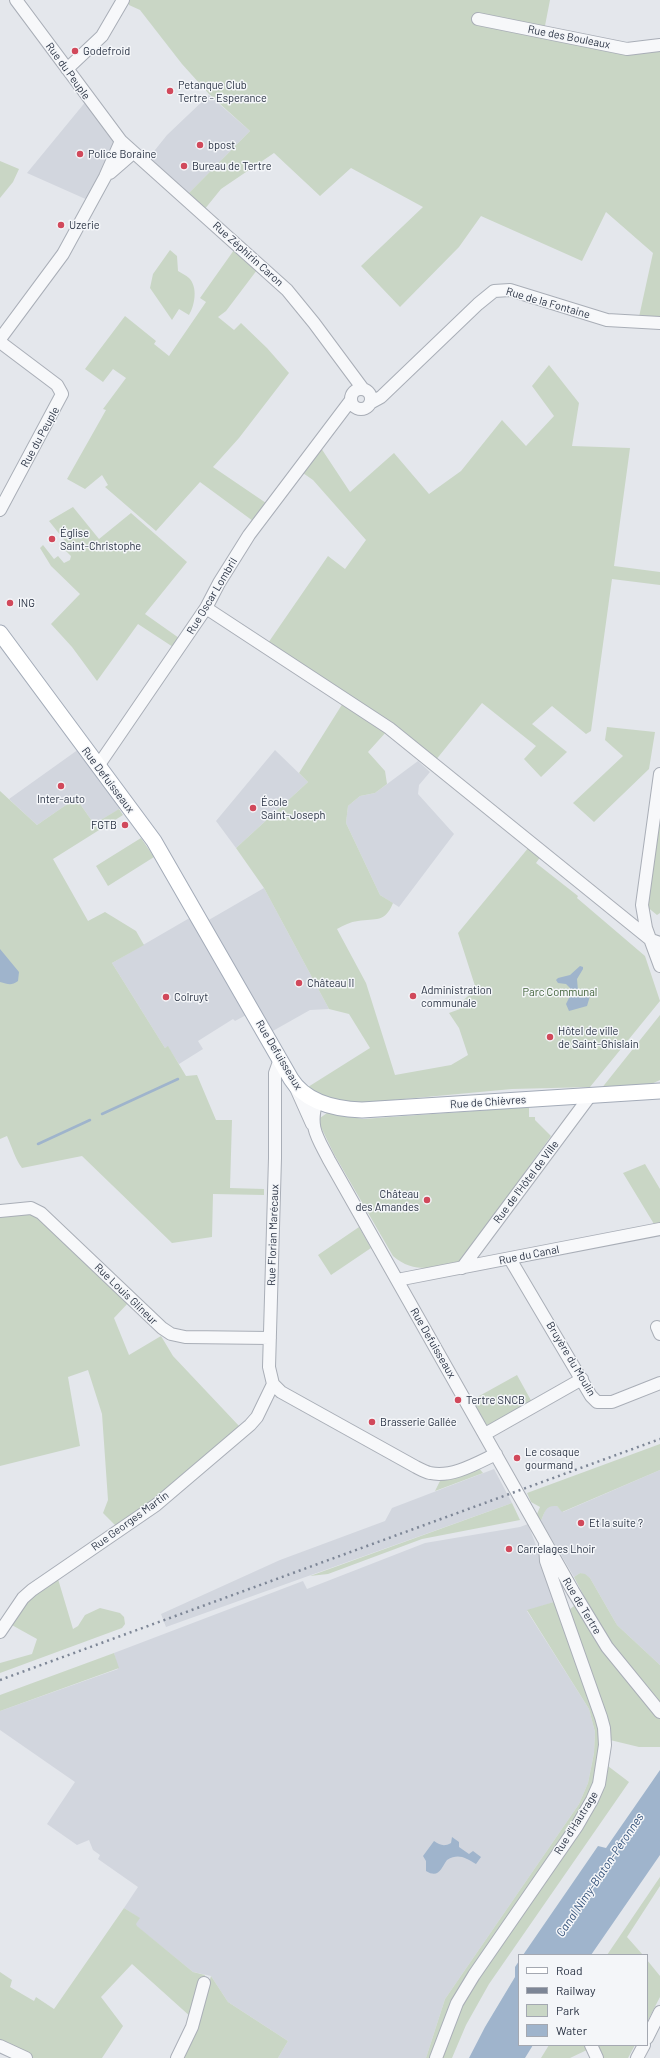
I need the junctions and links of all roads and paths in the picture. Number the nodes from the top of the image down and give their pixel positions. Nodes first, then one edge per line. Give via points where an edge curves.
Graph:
1 (16, 0) edge
2 (123, 0) edge
3 (478, 19) dead end
4 (660, 45) edge
5 (67, 69) junction
6 (121, 141) junction
7 (134, 153) junction
8 (105, 177) junction
9 (660, 323) edge
10 (0, 341) edge
11 (361, 398) junction
12 (0, 510) edge
13 (206, 608) junction
14 (0, 633) edge
15 (98, 766) junction
16 (660, 774) edge
17 (656, 942) edge
18 (660, 966) edge
19 (280, 1058) junction
20 (295, 1085) junction
21 (660, 1091) edge
22 (276, 1094) junction
23 (590, 1096) junction
24 (317, 1101) junction
25 (313, 1125) junction
26 (0, 1211) edge
27 (660, 1229) edge
28 (510, 1258) junction
29 (462, 1268) junction
30 (397, 1280) junction
31 (270, 1338) junction
32 (582, 1379) junction
33 (660, 1383) edge
34 (273, 1384) junction
35 (485, 1434) junction
36 (496, 1454) junction
37 (518, 1491) joint
38 (545, 1542) junction
39 (573, 1591) junction
40 (558, 1595) junction
41 (564, 1612) junction
42 (0, 1632) edge
43 (660, 1712) edge
44 (204, 1983) dead end
45 (660, 2012) edge
46 (648, 2036) edge
47 (0, 2046) edge
48 (591, 2046) edge
49 (643, 2046) edge
50 (26, 2058) edge
51 (177, 2058) edge
52 (436, 2058) edge
53 (597, 2058) edge
54 (637, 2058) edge

1 - 5 street, Rue du Peuple
2 - 5 street via 102,36
3 - 4 street, Rue des Bouleaux via 627,49
5 - 6 street, Rue du Peuple
6 - 7 street, Rue du Peuple
6 - 8 street, Rue du Peuple
7 - 8 street, Rue du Peuple
7 - 11 street, Rue Zéphirin Caron via 288,290 358,380
8 - 10 street, Rue du Peuple via 63,254
9 - 11 street, Rue de la Fontaine via 607,320 501,289 486,296 398,380
10 - 12 street, Rue du Peuple via 57,385 62,394
11 - 13 street, Rue Oscar Lombril via 331,429 249,535
13 - 15 street, Rue Oscar Lombril
13 - 17 street via 389,728
14 - 15 main road, Rue Defuisseaux
15 - 19 main road, Rue Defuisseaux via 159,849
16 - 17 street via 642,906 643,917
17 - 18 street
19 - 20 main road, Rue Defuisseaux
19 - 22 street, Rue Florian Marécaux via 275,1073
20 - 22 street
20 - 24 main road, Rue Defuisseaux via 306,1096
20 - 25 street, Rue Defuisseaux
21 - 23 main road, Rue de Chièvres
22 - 31 street, Rue Florian Marécaux
23 - 24 main road, Rue de Chièvres via 362,1110 340,1108
23 - 29 street, Rue de l'Hôtel de Ville
24 - 25 street via 312,1118
25 - 30 street, Rue Defuisseaux via 329,1160
26 - 31 street, Rue Louis Glineur via 31,1208 41,1213 162,1328 172,1334 185,1337
27 - 28 street, Rue du Canal
28 - 29 street, Rue du Canal
28 - 32 street, Bruyère du Moulin
29 - 30 street, Rue du Canal
30 - 35 street, Rue Defuisseaux
31 - 34 street, Rue Florian Marécaux via 269,1367
32 - 33 street, Bruyère du Moulin via 597,1402 604,1403
32 - 35 street
34 - 36 street via 281,1392 430,1473 463,1469
34 - 42 street, Rue Georges Martin via 254,1422 156,1505 32,1590 23,1598
35 - 36 street, Rue Defuisseaux
36 - 37 street, Rue Defuisseaux
37 - 38 street, Rue de Tertre
38 - 39 street, Rue de Tertre
38 - 40 street, Rue d'Hautrage via 546,1561
39 - 40 street via 566,1587 561,1588
39 - 41 street via 564,1603
39 - 43 street, Rue de Tertre via 607,1647
40 - 41 street, Rue d'Hautrage
41 - 52 street, Rue d'Hautrage via 602,1717 605,1746 599,1784 577,1826 474,1974 457,2003
44 - 51 street via 192,2027
45 - 46 street
47 - 50 street
48 - 53 street
49 - 54 street

